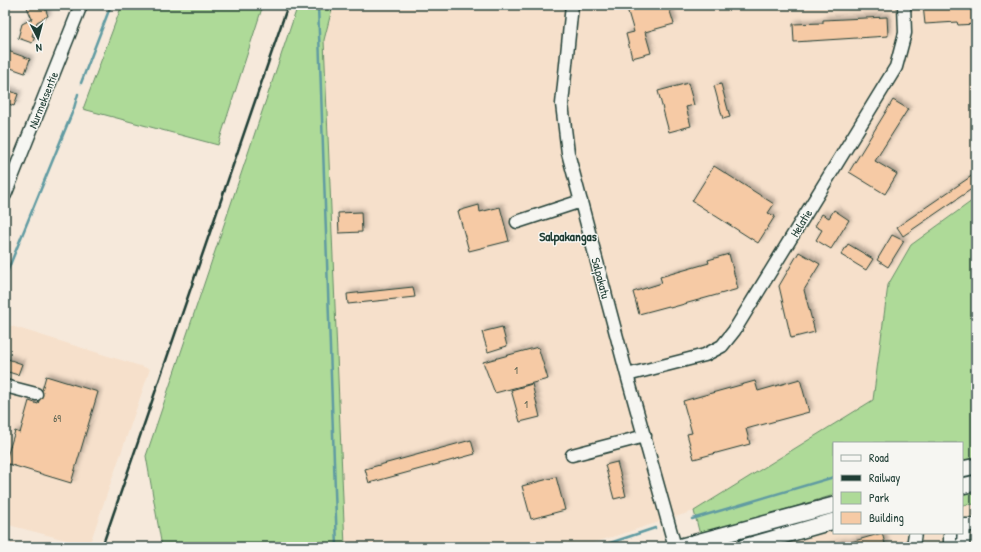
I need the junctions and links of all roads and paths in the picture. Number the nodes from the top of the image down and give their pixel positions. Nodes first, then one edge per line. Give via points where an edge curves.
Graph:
1 (81, 5) edge
2 (572, 5) edge
3 (904, 5) edge
4 (5, 194) edge
5 (581, 201) junction
6 (517, 222) dead end
7 (627, 376) junction
8 (5, 386) edge
9 (36, 394) dead end
10 (645, 436) junction
11 (572, 455) dead end
12 (976, 466) edge
13 (963, 469) edge
14 (976, 482) edge
15 (963, 486) edge
16 (833, 505) edge
17 (833, 521) edge
18 (915, 534) edge
19 (950, 534) edge
20 (963, 534) edge
21 (676, 547) edge
22 (744, 547) edge
23 (913, 547) edge
24 (958, 547) edge

1 - 4 street, Nurmeksentie
2 - 5 street, Salpakatu via 562,104 568,153
3 - 7 street, Helatie via 905,33 896,68 734,331 722,346 705,355
5 - 6 street
5 - 7 street, Salpakatu
7 - 10 street, Salpakatu
8 - 9 street
10 - 11 street
10 - 21 street, Salpakatu
12 - 13 main road
14 - 15 main road
16 - 21 main road
17 - 22 main road
18 - 23 street
19 - 24 street via 950,546
20 - 24 street

